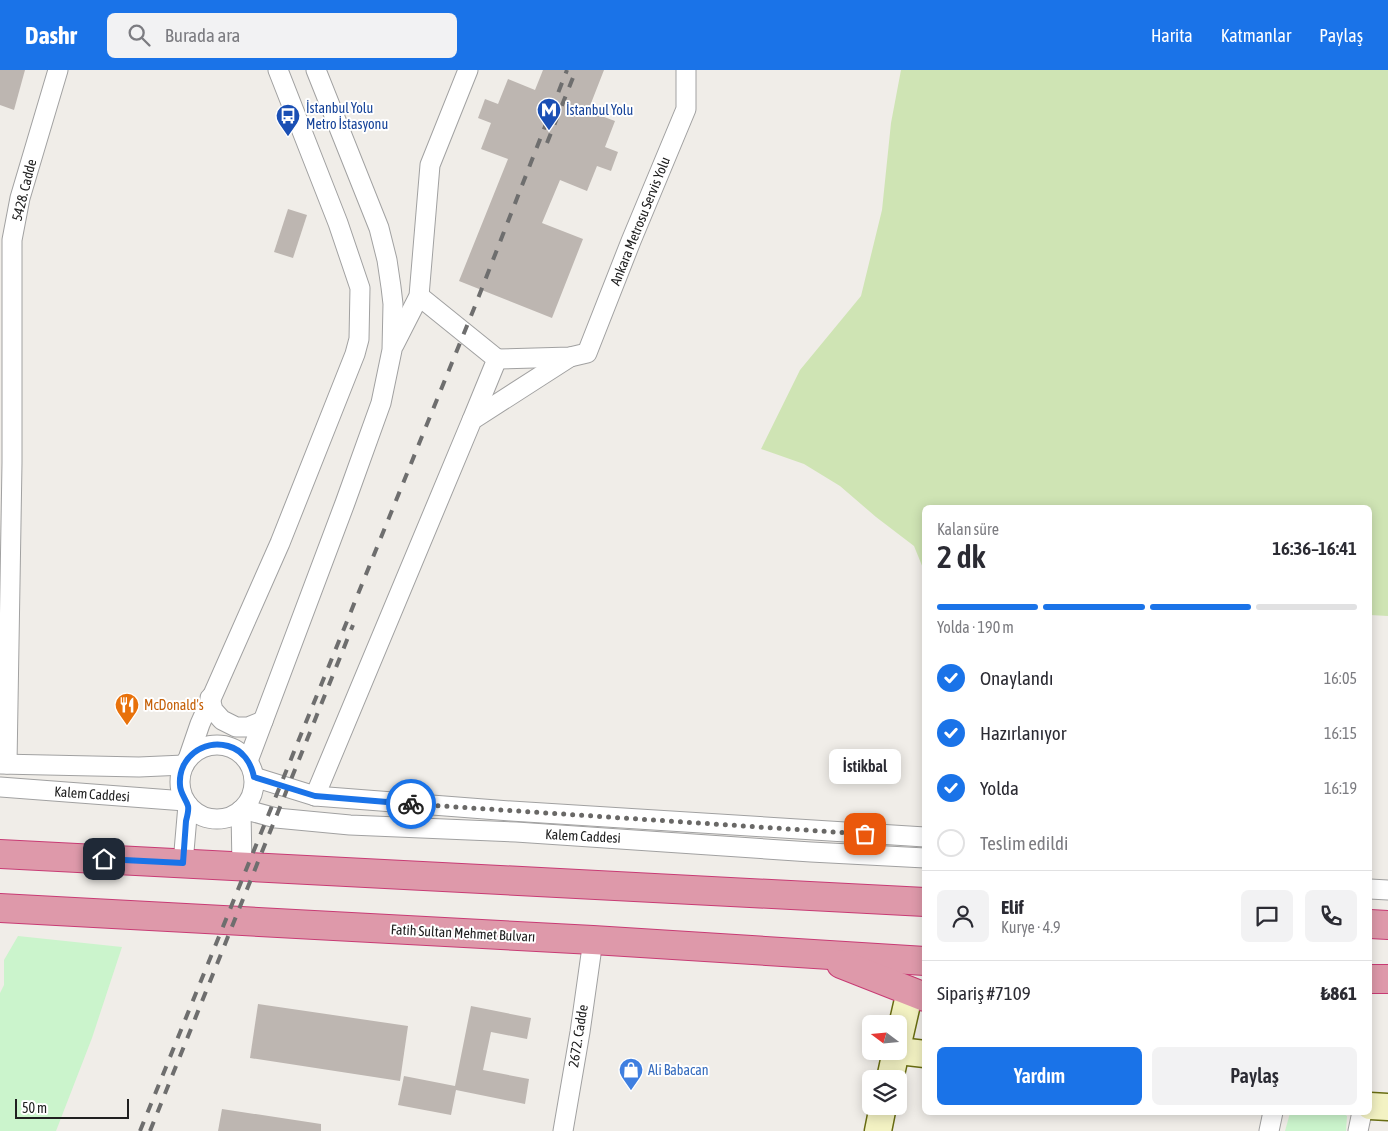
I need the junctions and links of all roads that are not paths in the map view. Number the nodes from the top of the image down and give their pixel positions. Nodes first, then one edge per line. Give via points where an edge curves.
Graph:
1 (58, 70) edge
2 (278, 70) edge
3 (316, 70) edge
4 (468, 70) edge
5 (686, 70) edge
6 (6, 239) edge
7 (419, 296) junction
8 (392, 350) junction
9 (570, 357) junction
10 (497, 360) junction
11 (472, 420) junction
12 (6, 463) edge
13 (6, 514) edge
14 (210, 698) junction
15 (263, 721) junction
16 (186, 760) junction
17 (4, 764) edge
18 (251, 769) junction
19 (0, 787) edge
20 (315, 796) junction
21 (186, 803) junction
22 (242, 810) junction
23 (922, 838) edge
24 (0, 854) edge
25 (922, 858) edge
26 (183, 863) junction
27 (242, 866) junction
28 (1372, 889) edge
29 (1388, 890) edge
30 (922, 902) edge
31 (0, 908) edge
32 (1372, 924) edge
33 (1388, 925) edge
34 (594, 940) junction
35 (817, 955) junction
36 (922, 961) edge
37 (1372, 979) edge
38 (1388, 980) edge
39 (918, 994) edge
40 (908, 1018) edge
41 (908, 1052) edge
42 (922, 1054) edge
43 (1372, 1106) edge
44 (1388, 1108) edge
45 (882, 1115) edge
46 (1272, 1115) edge
47 (1361, 1115) edge
48 (563, 1131) edge
49 (878, 1131) edge
50 (1269, 1131) edge
51 (1358, 1131) edge

1 - 6 street, 5428. Cadde
2 - 14 street via 360,288 359,339 280,543
3 - 8 street via 379,228 393,304
4 - 7 street via 430,165
5 - 9 street, Ankara Metrosu Servis Yolu via 686,110 587,353
6 - 12 street, 5428. Cadde
7 - 8 street
7 - 10 street
8 - 15 street via 381,403
9 - 10 street
9 - 11 street
10 - 11 street
11 - 20 street
12 - 13 street, 5428. Cadde
13 - 17 street, 5428. Cadde
14 - 15 street via 213,710 222,720 236,727 248,727
14 - 16 street
15 - 18 street
16 - 17 street, Kalem Caddesi via 139,768
16 - 18 street via 203,747 220,744 240,752
16 - 21 street via 180,787
18 - 20 street, Kalem Caddesi
18 - 22 street via 254,788
19 - 21 street, Kalem Caddesi
20 - 23 street, Kalem Caddesi
21 - 22 street via 205,818 227,818
21 - 26 street
22 - 25 street, Kalem Caddesi via 276,818 350,825
22 - 27 street
24 - 26 highway
26 - 27 highway
27 - 30 highway
28 - 29 street
31 - 34 highway, Fatih Sultan Mehmet Bulvarı
32 - 33 highway
34 - 35 highway, Fatih Sultan Mehmet Bulvarı
34 - 48 street, 2672. Cadde
35 - 36 highway, Fatih Sultan Mehmet Bulvarı
35 - 39 highway
37 - 38 highway
39 - 40 street
41 - 42 street
43 - 44 street
45 - 49 street
46 - 50 street
47 - 51 street

